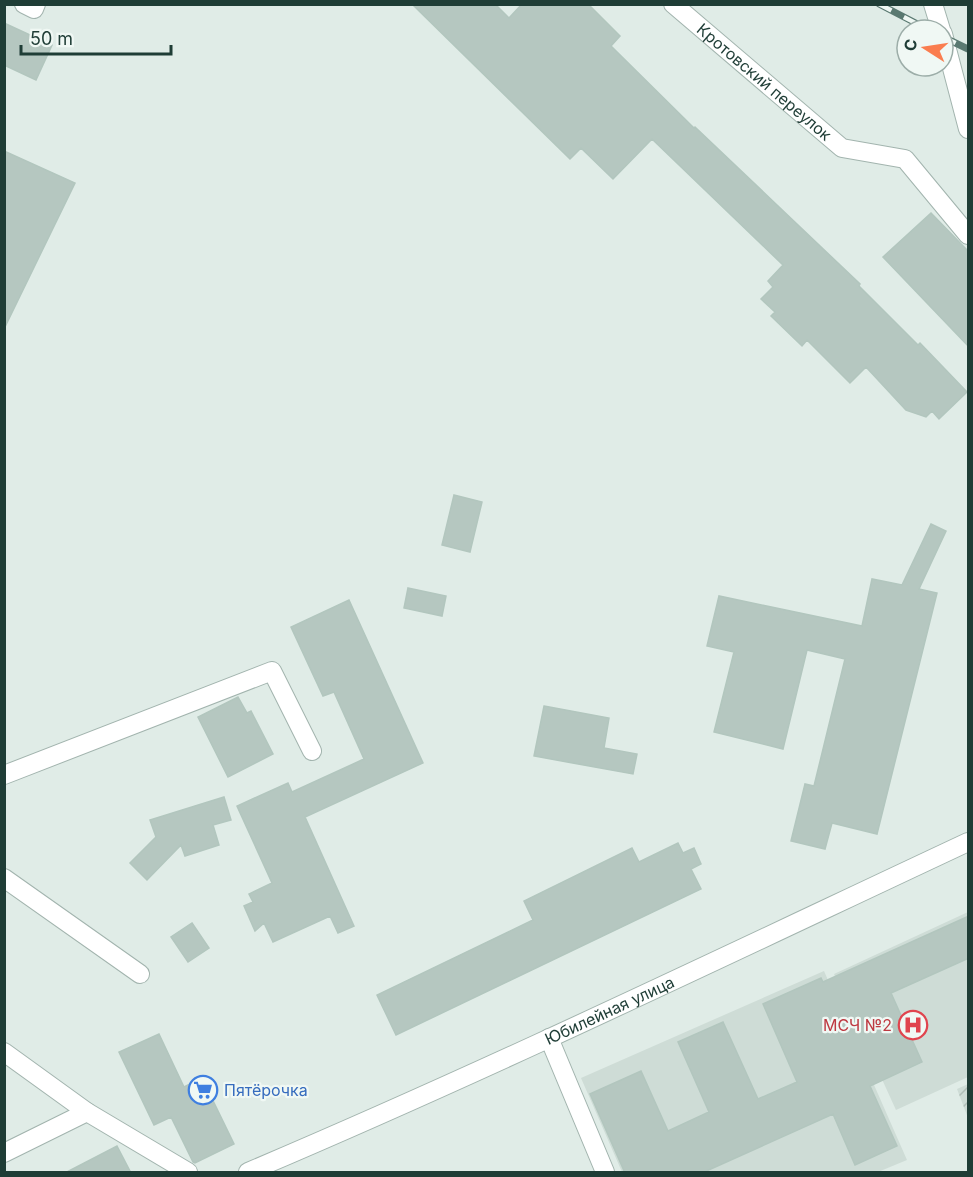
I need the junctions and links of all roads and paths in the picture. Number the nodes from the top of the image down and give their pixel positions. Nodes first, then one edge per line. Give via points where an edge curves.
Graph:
1 (24, 4) edge
2 (36, 4) edge
3 (673, 4) edge
4 (955, 78) edge
5 (969, 129) edge
6 (969, 235) edge
7 (312, 751) dead end
8 (4, 775) edge
9 (969, 842) edge
10 (4, 878) edge
11 (140, 974) dead end
12 (549, 1038) junction
13 (4, 1052) edge
14 (87, 1112) junction
15 (4, 1153) edge
16 (188, 1173) edge
17 (248, 1173) edge
18 (605, 1173) edge

1 - 2 street via 34,9
3 - 6 street, Кротовский переулок via 842,148 905,159
4 - 5 street
7 - 8 street via 272,672
9 - 12 street, Юбилейная улица
10 - 11 street
12 - 17 street, Юбилейная улица
12 - 18 street
13 - 14 street
14 - 15 street
14 - 16 street

